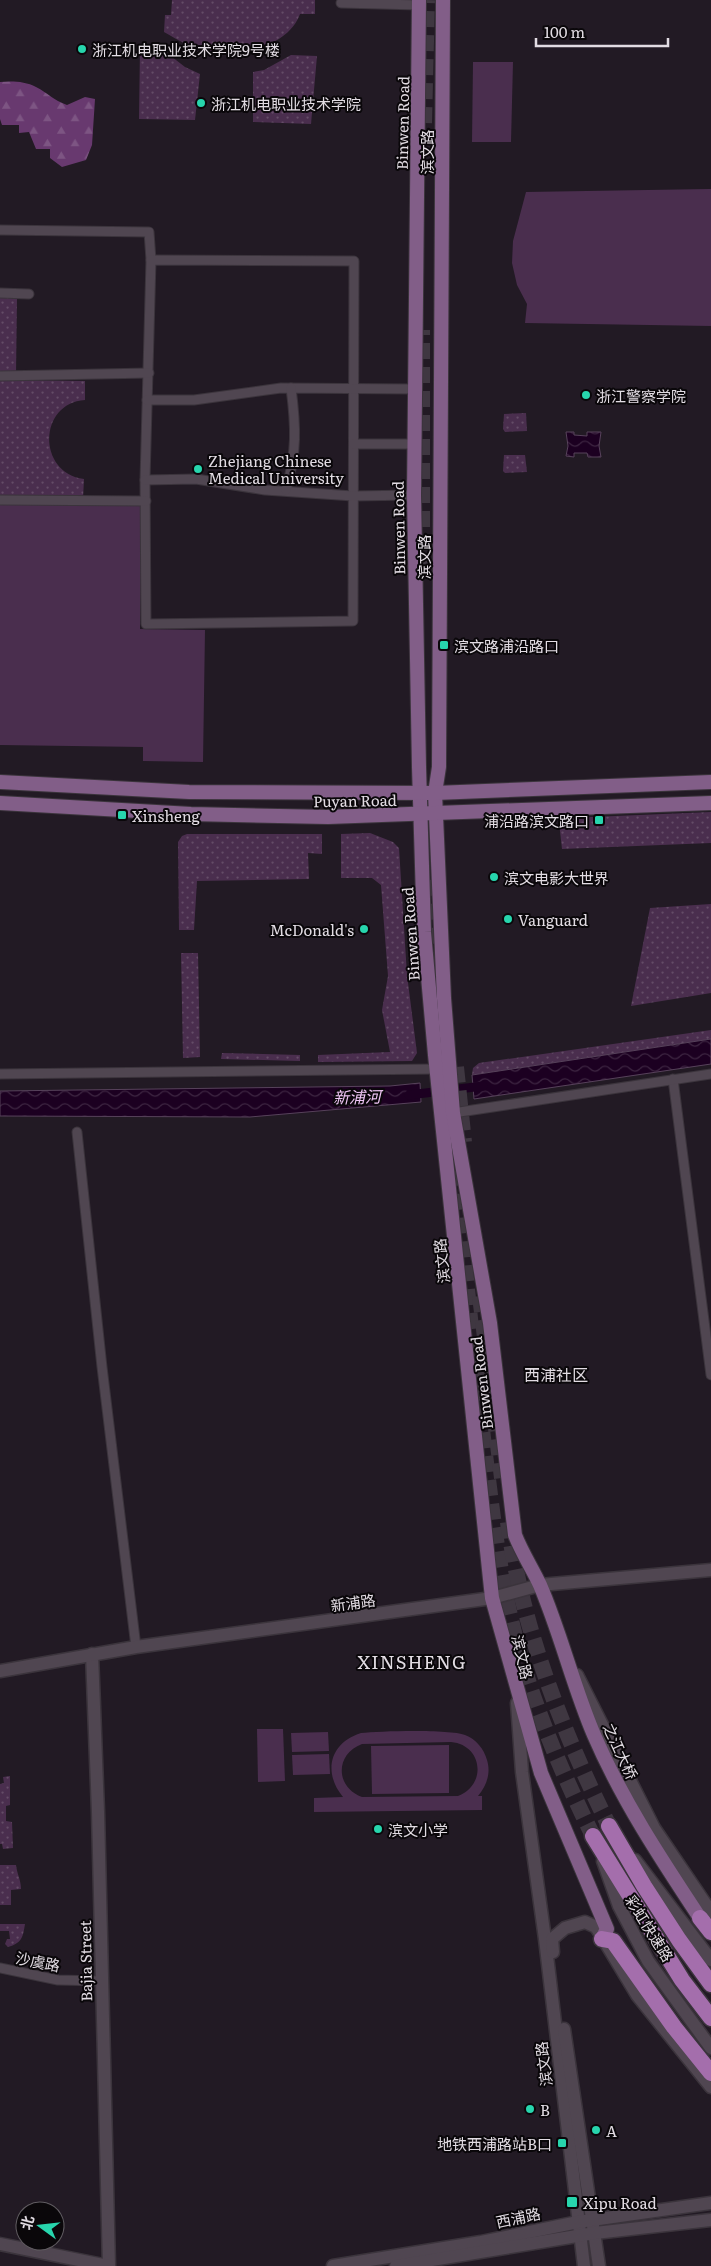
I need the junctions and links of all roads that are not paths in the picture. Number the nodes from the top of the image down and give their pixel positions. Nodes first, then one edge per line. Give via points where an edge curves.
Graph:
1 (444, 0) edge
2 (419, 2) edge
3 (340, 3) dead end
4 (0, 230) edge
5 (151, 260) junction
6 (0, 294) edge
7 (29, 294) dead end
8 (149, 373) junction
9 (0, 376) edge
10 (291, 388) junction
11 (354, 389) junction
12 (414, 389) junction
13 (148, 400) junction
14 (354, 444) junction
15 (413, 444) junction
16 (145, 480) junction
17 (286, 490) junction
18 (414, 495) junction
19 (353, 496) junction
20 (0, 500) edge
21 (146, 501) junction
22 (0, 782) edge
23 (711, 782) edge
24 (419, 792) junction
25 (435, 793) junction
26 (0, 803) edge
27 (711, 803) edge
28 (436, 814) junction
29 (420, 815) junction
30 (440, 1062) junction
31 (0, 1074) edge
32 (711, 1074) edge
33 (673, 1079) junction
34 (447, 1113) junction
35 (77, 1132) dead end
36 (711, 1375) edge
37 (711, 1570) edge
38 (540, 1585) junction
39 (492, 1598) junction
40 (136, 1647) junction
41 (92, 1654) junction
42 (507, 1655) junction
43 (0, 1671) edge
44 (609, 1826) tunnel mouth
45 (596, 1842) joint
46 (705, 1915) edge
47 (711, 1932) edge
48 (602, 1938) junction
49 (705, 1965) edge
50 (0, 1968) edge
51 (102, 1981) junction
52 (711, 1984) edge
53 (711, 2018) edge
54 (711, 2048) edge
55 (711, 2073) edge
56 (711, 2087) edge
57 (711, 2203) edge
58 (593, 2220) junction
59 (711, 2220) edge
60 (578, 2222) junction
61 (595, 2233) junction
62 (580, 2236) junction
63 (0, 2244) edge
64 (0, 2252) edge
65 (360, 2264) edge
66 (75, 2266) edge
67 (108, 2266) edge
68 (333, 2266) edge
69 (396, 2266) edge
70 (584, 2266) edge
71 (599, 2266) edge

1 - 25 main road, 滨文路 via 439,767
2 - 3 street
2 - 12 main road, Binwen Road
4 - 5 street via 149,232
5 - 8 street
5 - 11 street via 354,261
6 - 7 street
8 - 9 street
8 - 13 street
10 - 11 street
10 - 13 street via 194,400
10 - 17 street via 296,438
11 - 12 street
11 - 14 street
12 - 15 main road, Binwen Road
13 - 16 street
14 - 15 street
14 - 19 street
15 - 18 main road, Binwen Road
16 - 17 street via 196,479 265,490
16 - 21 street
17 - 19 street
18 - 19 street
18 - 24 main road, Binwen Road
19 - 21 street via 352,621 146,624
20 - 21 street
22 - 24 main road, Puyan Road via 189,792
23 - 25 main road
24 - 25 main road, Puyan Road
24 - 29 main road, Binwen Road
25 - 28 main road, 滨文路
26 - 29 main road, Puyan Road via 191,814
27 - 28 main road, Puyan Road
28 - 29 main road, Puyan Road
28 - 30 main road, 滨文路
29 - 30 main road, Binwen Road via 424,932
30 - 31 street
30 - 34 main road, 滨文路
32 - 33 street
33 - 34 street
33 - 36 street
34 - 38 main road, Binwen Road via 490,1323 515,1535
34 - 39 main road, 滨文路
35 - 40 street
37 - 38 street, 新浦路
38 - 39 street, 新浦路
38 - 46 main road, 之江大桥 via 594,1735 628,1804 656,1851
39 - 40 street, 新浦路
39 - 42 main road, 滨文路
40 - 41 street, 新浦路
41 - 43 street, 新浦路
41 - 51 street, Bajia Street
42 - 48 main road via 541,1773 607,1929
42 - 60 street, 滨文路 via 518,1706 522,1772
44 - 49 highway, 彩虹快速路 via 644,1886
45 - 53 highway, 彩虹快速路 via 682,1980
45 - 54 street via 619,1906 648,1961
46 - 47 highway
48 - 55 highway via 612,1942
48 - 56 street via 637,1995
48 - 58 street via 596,1927 585,1922 565,1928 552,1940
49 - 52 highway, 彩虹快速路
50 - 51 street, 沙虞路 via 58,1980
51 - 67 street, Bajia Street
57 - 58 street, 西浦路
58 - 60 street, 西浦路
58 - 61 street
59 - 61 street, 西浦路
60 - 62 street, 滨文路
60 - 65 street, 西浦路
61 - 62 street, 西浦路
61 - 71 street
62 - 69 street, 西浦路
62 - 70 street, 滨文路
63 - 67 street
64 - 66 street
65 - 68 street, 西浦路

